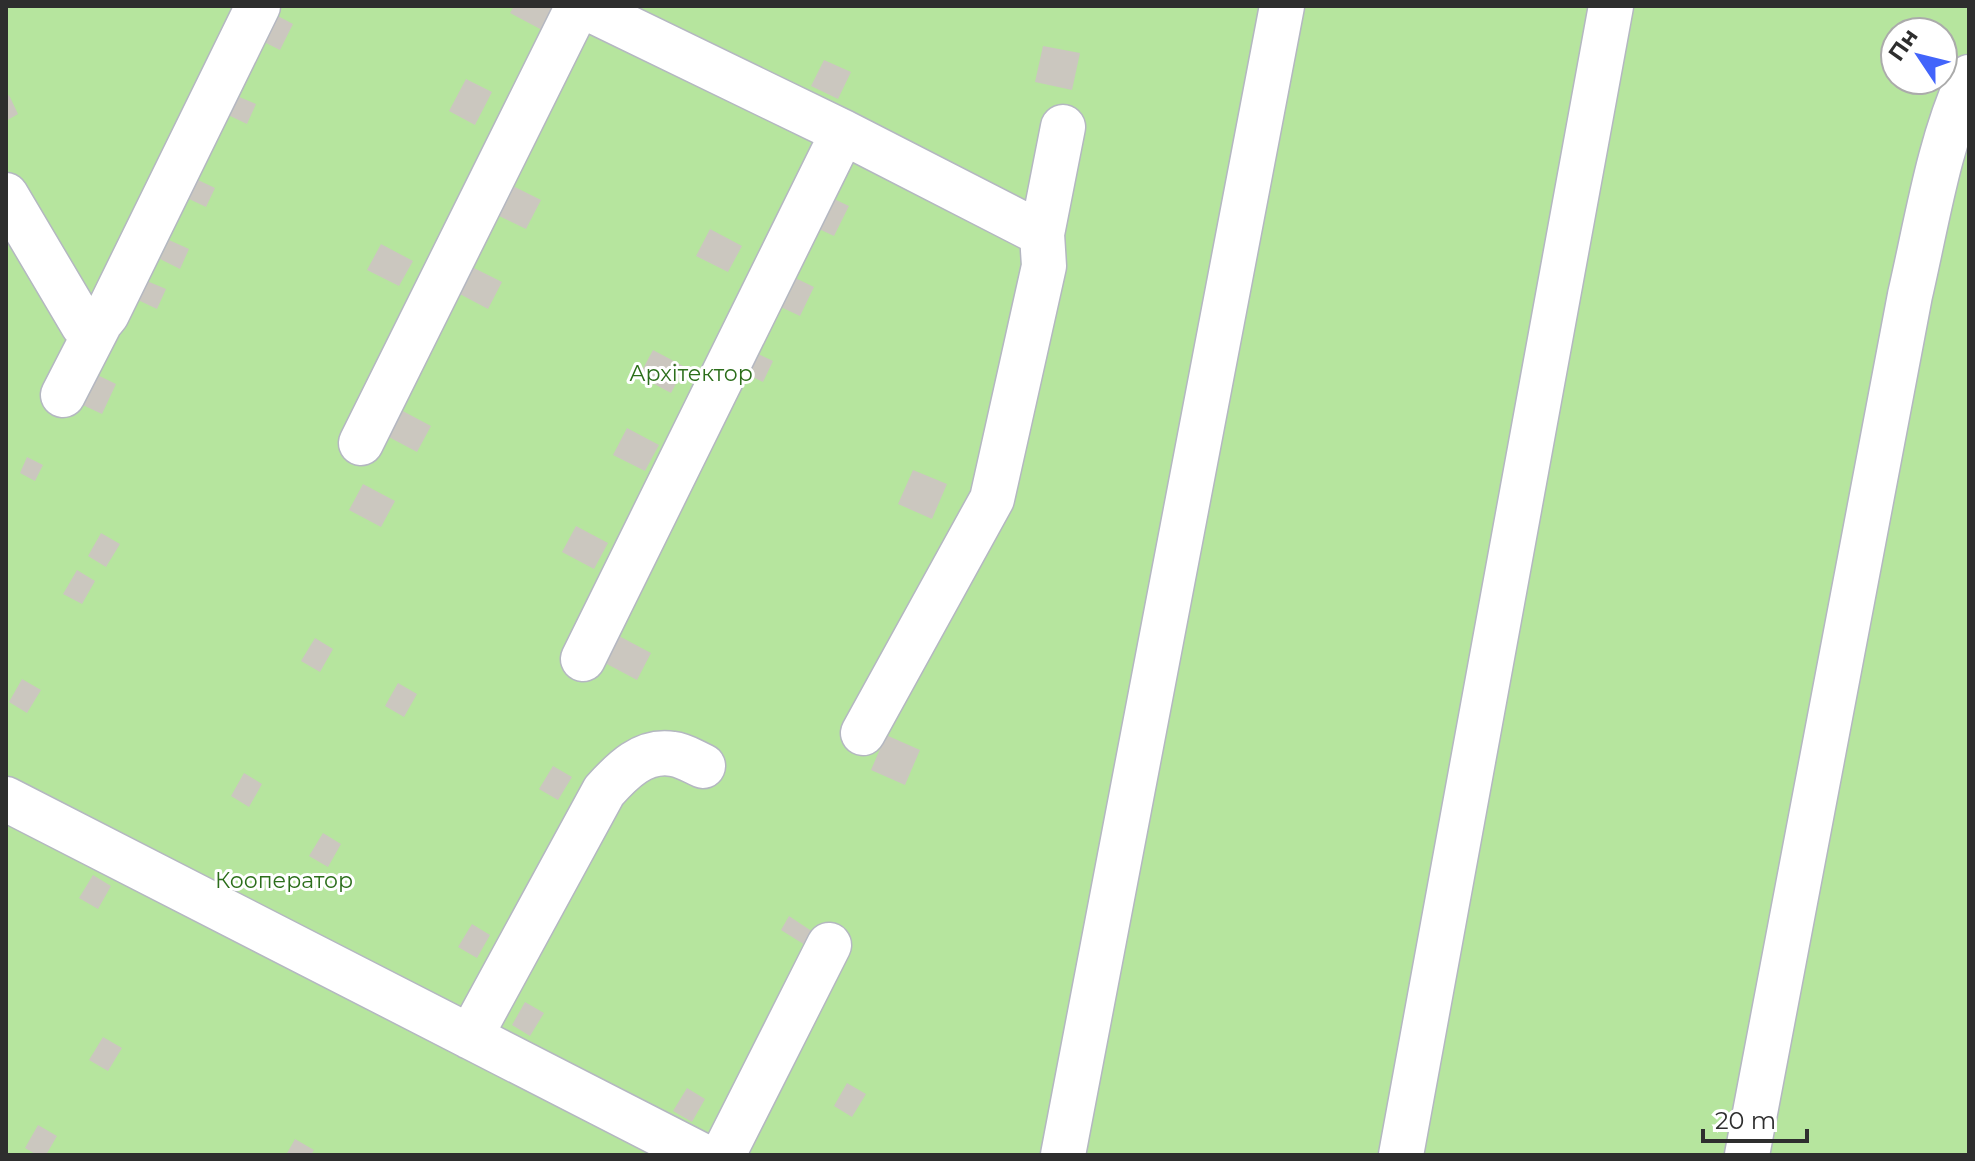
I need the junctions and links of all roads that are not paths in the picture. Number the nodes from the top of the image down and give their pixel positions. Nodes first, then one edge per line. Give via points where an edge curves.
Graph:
1 (258, 6) edge
2 (580, 6) edge
3 (1282, 6) edge
4 (1611, 6) edge
5 (1969, 77) edge
6 (1063, 127) dead end
7 (843, 132) junction
8 (6, 195) edge
9 (1042, 234) junction
10 (100, 323) junction
11 (63, 395) dead end
12 (361, 443) dead end
13 (583, 659) dead end
14 (863, 733) dead end
15 (703, 766) dead end
16 (6, 799) edge
17 (829, 945) dead end
18 (470, 1037) junction
19 (701, 1155) edge
20 (723, 1155) edge
21 (1063, 1155) edge
22 (1401, 1155) edge
23 (1747, 1155) edge

1 - 10 lane
2 - 7 lane
2 - 12 lane
3 - 21 lane
4 - 22 lane
5 - 23 lane via 1940,162 1910,295
6 - 9 lane
7 - 9 lane
7 - 13 lane
8 - 10 lane via 83,325
9 - 14 lane via 1044,266 992,499
10 - 11 lane
15 - 18 lane via 672,754 647,756 625,767 604,791
16 - 18 lane
17 - 20 lane
18 - 19 lane

